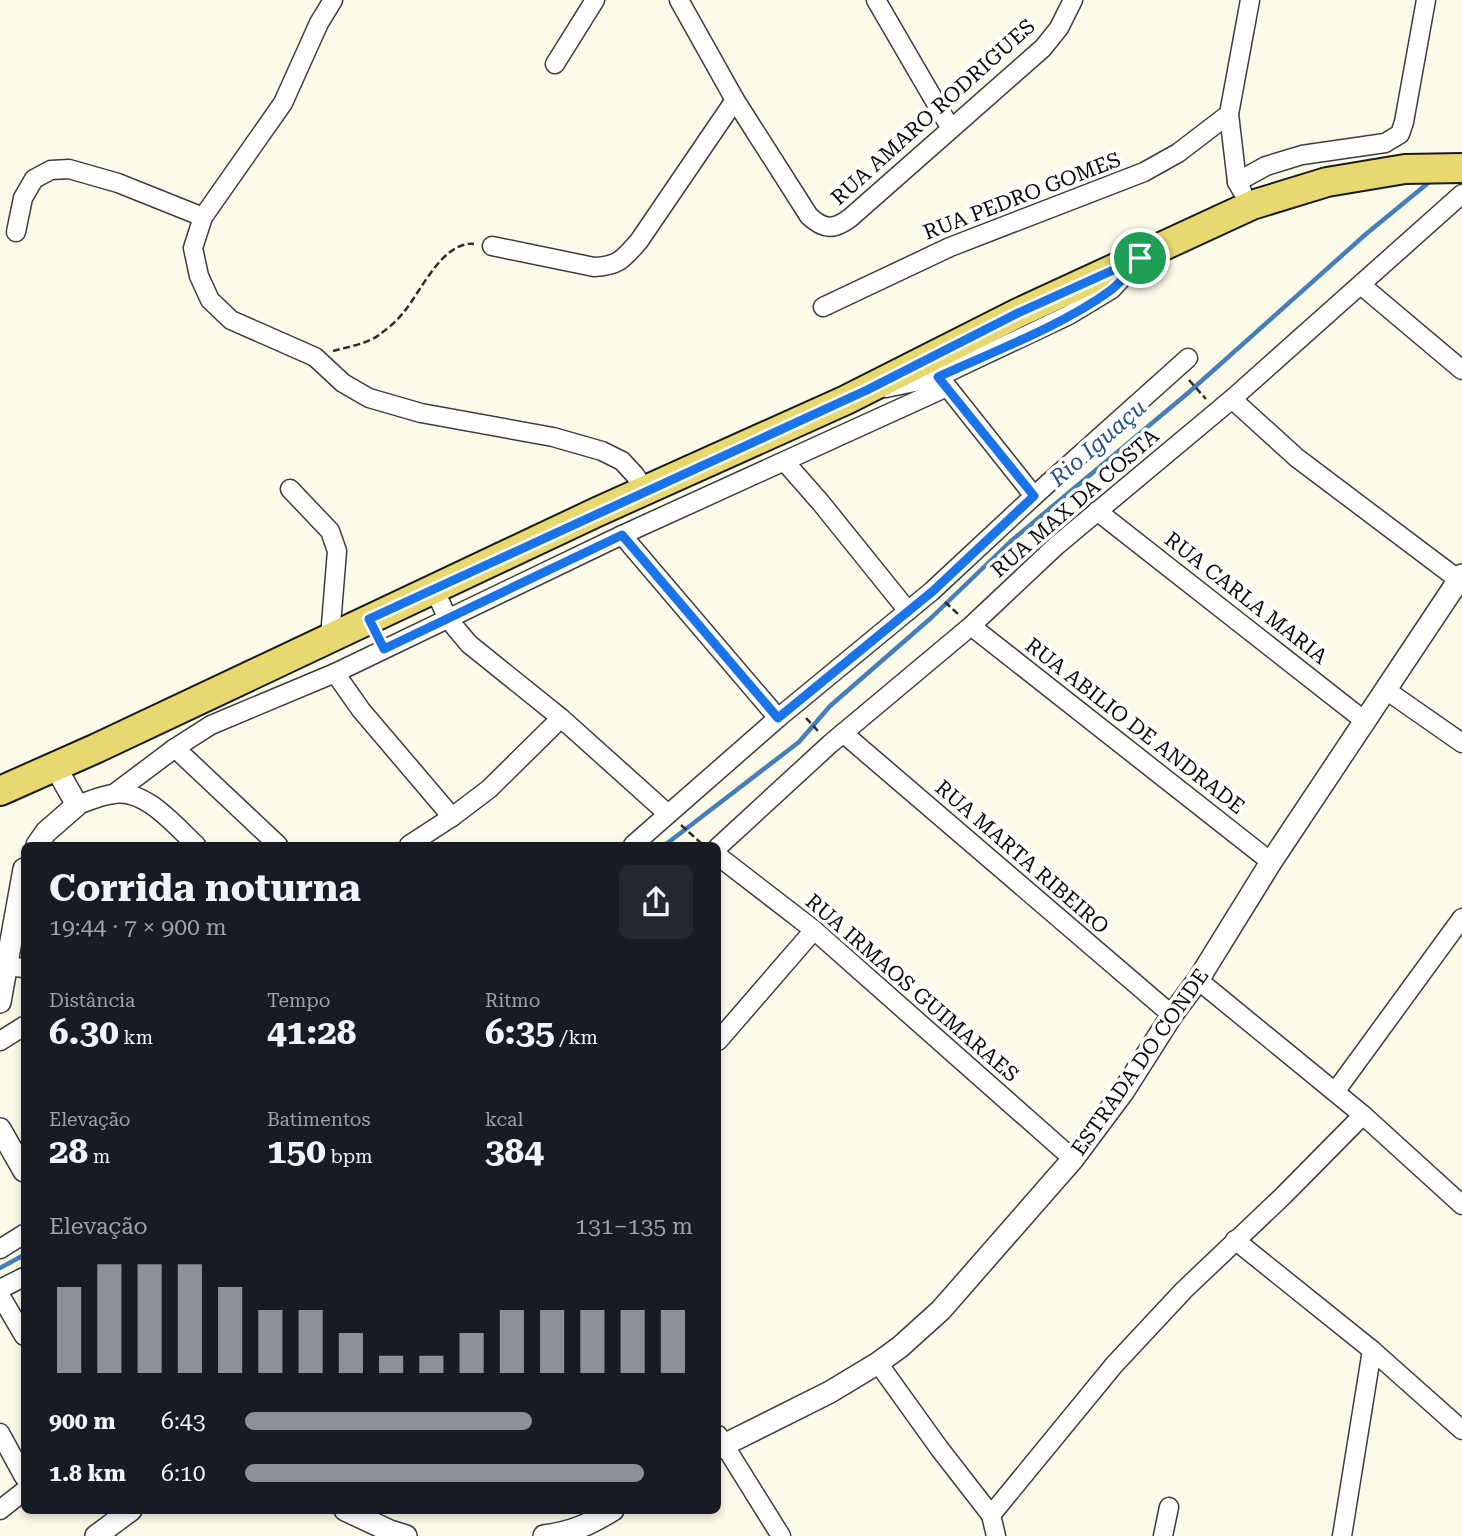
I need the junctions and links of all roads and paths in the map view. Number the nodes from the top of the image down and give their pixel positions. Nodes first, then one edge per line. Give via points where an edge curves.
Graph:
1 (333, 0) edge
2 (595, 0) edge
3 (679, 0) edge
4 (876, 0) edge
5 (1073, 0) edge
6 (1250, 0) edge
7 (1426, 0) edge
8 (555, 64) dead end
9 (735, 100) junction
10 (1229, 114) junction
11 (951, 129) junction
12 (1453, 167) edge
13 (1245, 194) junction
14 (1462, 194) edge
15 (203, 217) junction
16 (16, 232) dead end
17 (492, 246) joint
18 (1140, 258) junction
19 (1361, 285) junction
20 (824, 307) dead end
21 (315, 357) junction
22 (1186, 366) joint
23 (1462, 370) edge
24 (943, 382) junction
25 (867, 390) junction
26 (1232, 399) junction
27 (1209, 403) dead end
28 (785, 461) junction
29 (290, 489) dead end
30 (645, 491) junction
31 (1034, 496) junction
32 (1097, 510) junction
33 (622, 535) junction
34 (1461, 578) edge
35 (434, 589) junction
36 (939, 596) dead end
37 (908, 611) junction
38 (369, 619) junction
39 (447, 620) junction
40 (968, 623) junction
41 (330, 637) junction
42 (384, 649) junction
43 (335, 673) junction
44 (1386, 690) junction
45 (799, 711) dead end
46 (561, 718) junction
47 (778, 718) junction
48 (1366, 722) junction
49 (843, 733) junction
50 (824, 738) dead end
51 (1462, 743) edge
52 (175, 748) junction
53 (55, 766) junction
54 (0, 791) edge
55 (115, 793) junction
56 (77, 805) junction
57 (671, 816) junction
58 (452, 817) junction
59 (39, 842) edge
60 (192, 842) edge
61 (275, 842) edge
62 (414, 842) edge
63 (637, 842) edge
64 (701, 842) edge
65 (721, 844) edge
66 (721, 858) edge
67 (1271, 862) junction
68 (21, 878) edge
69 (8, 915) edge
70 (1462, 918) edge
71 (814, 930) junction
72 (15, 967) edge
73 (1198, 980) junction
74 (0, 1002) edge
75 (1172, 1015) junction
76 (21, 1028) edge
77 (721, 1038) edge
78 (0, 1041) edge
79 (1335, 1092) junction
80 (1363, 1115) junction
81 (0, 1129) edge
82 (1073, 1159) junction
83 (21, 1166) edge
84 (1462, 1205) edge
85 (21, 1236) edge
86 (1235, 1240) junction
87 (0, 1249) edge
88 (21, 1278) edge
89 (0, 1289) edge
90 (0, 1295) edge
91 (21, 1331) edge
92 (1372, 1350) junction
93 (878, 1363) junction
94 (1462, 1430) edge
95 (0, 1433) edge
96 (721, 1441) edge
97 (721, 1445) edge
98 (21, 1472) edge
99 (21, 1493) edge
100 (1169, 1507) dead end
101 (0, 1510) edge
102 (126, 1514) edge
103 (354, 1514) edge
104 (607, 1514) edge
105 (992, 1515) junction
106 (585, 1532) edge
107 (96, 1536) edge
108 (407, 1536) edge
109 (544, 1536) edge
110 (780, 1536) edge
111 (996, 1536) edge
112 (1163, 1536) edge
113 (1342, 1536) edge

1 - 15 street via 283,103
2 - 8 street
3 - 9 street, RUA AMARO RODRIGUES
4 - 11 street
5 - 11 street, RUA AMARO RODRIGUES via 1043,48
6 - 10 street
7 - 13 street via 1400,134 1385,143 1302,155 1266,166
9 - 11 street, RUA AMARO RODRIGUES via 809,216 829,229 850,218
9 - 17 street via 620,262 602,266
10 - 13 street
10 - 20 street, RUA PEDRO GOMES via 1144,172 950,247
12 - 13 main road via 1405,169
13 - 18 main road
14 - 19 street, RUA MAX DA COSTA
15 - 16 street via 118,183 69,169 51,170 34,179 23,198
15 - 21 street via 193,248 210,300 231,320
17 - 21 path via 466,244 450,252 401,316 376,337
18 - 24 street via 1124,279 1096,300
18 - 25 main road via 1018,313
19 - 23 street
19 - 26 street, RUA MAX DA COSTA
21 - 30 street via 343,383 369,398 602,451 622,461
22 - 27 path
22 - 31 street, RUA MAX DA COSTA
24 - 25 street
24 - 28 street
24 - 31 street
25 - 30 main road
26 - 32 street, RUA MAX DA COSTA
26 - 34 street via 1297,458
28 - 33 street
28 - 37 street
29 - 41 street via 330,531 337,551
30 - 35 main road
31 - 37 street, RUA MAX DA COSTA
32 - 40 street, RUA MAX DA COSTA
32 - 48 street, RUA CARLA MARIA
33 - 39 street
33 - 47 street
34 - 44 street, ESTRADA DO CONDE
35 - 38 main road
35 - 39 street
36 - 40 path
37 - 47 street, RUA MAX DA COSTA
38 - 41 main road
38 - 42 street
39 - 42 street
39 - 46 street via 469,644
40 - 49 street, RUA MAX DA COSTA
40 - 67 street, RUA ABILIO DE ANDRADE
41 - 53 main road
42 - 43 street
43 - 52 street via 211,725
43 - 58 street via 360,710
44 - 48 street, ESTRADA DO CONDE
44 - 51 street
45 - 50 path
46 - 57 street
46 - 58 street via 489,789
47 - 57 street, RUA MAX DA COSTA
48 - 67 street, ESTRADA DO CONDE
49 - 65 street, RUA MAX DA COSTA
49 - 75 street, RUA MARTA RIBEIRO
52 - 55 street
52 - 61 street
53 - 54 main road
53 - 56 street
55 - 56 street
55 - 60 street via 142,799
56 - 59 street
57 - 63 street, RUA MAX DA COSTA
57 - 64 path
58 - 62 street
66 - 71 street, RUA IRMAOS GUIMARAES
67 - 73 street, ESTRADA DO CONDE
68 - 69 street
69 - 72 street
70 - 79 street
71 - 77 street
71 - 82 street, RUA IRMAOS GUIMARAES
72 - 74 street
73 - 75 street, ESTRADA DO CONDE
73 - 79 street
75 - 82 street, ESTRADA DO CONDE
76 - 78 street
79 - 80 street
80 - 84 street
80 - 86 street
81 - 83 street
82 - 93 street, ESTRADA DO CONDE via 941,1310
85 - 87 street
86 - 92 street
86 - 105 street via 1114,1364
88 - 89 street
90 - 91 street
92 - 94 street
92 - 113 street
93 - 96 street, ESTRADA DO CONDE via 821,1397
93 - 105 street
95 - 98 street
97 - 110 street
99 - 101 street
100 - 112 street
102 - 107 street
103 - 108 street
104 - 106 street
105 - 111 street
106 - 109 street

